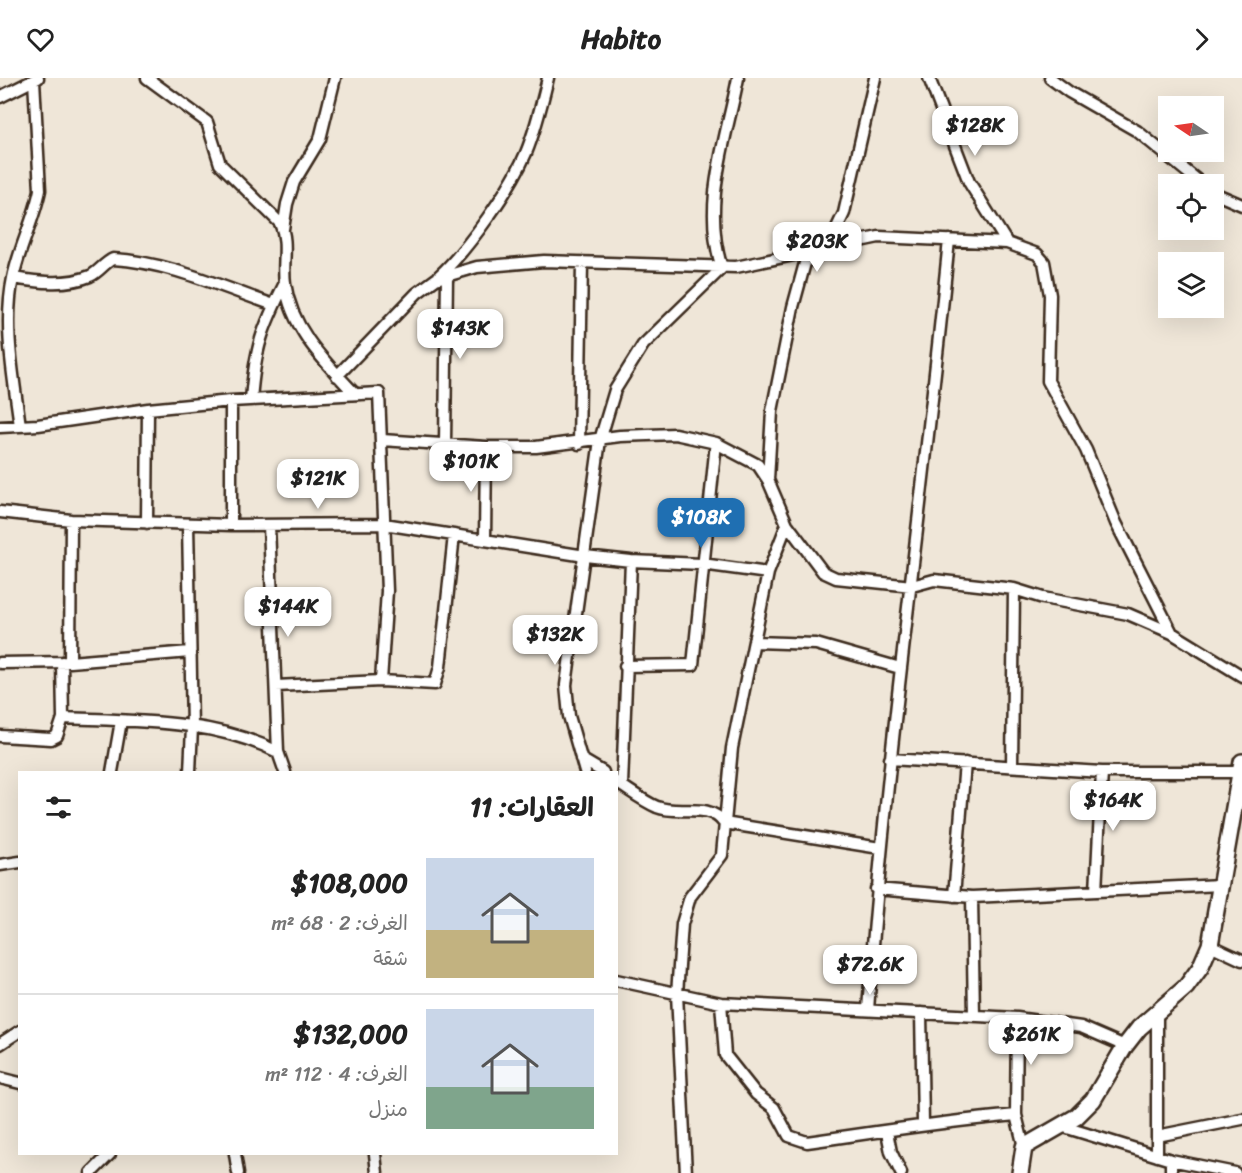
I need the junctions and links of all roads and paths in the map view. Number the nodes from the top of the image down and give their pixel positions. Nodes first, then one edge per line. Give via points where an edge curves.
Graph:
1 (147, 78) edge
2 (335, 78) edge
3 (548, 78) edge
4 (738, 78) edge
5 (875, 78) edge
6 (929, 78) edge
7 (1050, 78) edge
8 (37, 79) edge
9 (0, 97) edge
10 (1190, 174) edge
11 (1224, 197) edge
12 (1242, 205) edge
13 (283, 230) junction
14 (949, 240) junction
15 (1006, 243) junction
16 (808, 252) junction
17 (582, 263) junction
18 (722, 268) junction
19 (442, 277) junction
20 (13, 278) junction
21 (285, 283) junction
22 (274, 305) junction
23 (337, 376) junction
24 (355, 394) junction
25 (251, 400) junction
26 (231, 401) junction
27 (148, 409) junction
28 (20, 426) junction
29 (0, 427) edge
30 (382, 440) junction
31 (600, 440) junction
32 (716, 443) junction
33 (445, 444) junction
34 (579, 444) junction
35 (486, 447) junction
36 (768, 480) junction
37 (0, 512) edge
38 (71, 520) junction
39 (147, 523) junction
40 (188, 524) junction
41 (384, 524) junction
42 (787, 524) junction
43 (231, 525) junction
44 (269, 525) junction
45 (454, 535) junction
46 (485, 540) junction
47 (585, 556) junction
48 (631, 561) junction
49 (702, 564) junction
50 (768, 573) junction
51 (912, 586) junction
52 (1014, 589) junction
53 (1172, 633) junction
54 (755, 642) junction
55 (189, 652) junction
56 (66, 662) junction
57 (0, 663) edge
58 (625, 666) junction
59 (900, 668) junction
60 (1242, 676) edge
61 (381, 681) junction
62 (276, 686) junction
63 (63, 718) junction
64 (121, 721) junction
65 (192, 727) junction
66 (0, 736) edge
67 (278, 752) junction
68 (581, 759) junction
69 (890, 759) junction
70 (965, 763) junction
71 (1012, 766) junction
72 (1242, 769) edge
73 (112, 771) edge
74 (190, 771) edge
75 (285, 771) edge
76 (585, 771) edge
77 (601, 771) edge
78 (1102, 772) junction
79 (619, 783) edge
80 (724, 823) junction
81 (880, 848) junction
82 (18, 862) edge
83 (0, 865) edge
84 (1221, 885) junction
85 (876, 889) junction
86 (1096, 891) junction
87 (954, 896) junction
88 (972, 897) junction
89 (1210, 945) junction
90 (1242, 960) edge
91 (618, 980) edge
92 (678, 994) junction
93 (721, 1003) junction
94 (868, 1010) junction
95 (1157, 1012) junction
96 (921, 1013) junction
97 (974, 1016) junction
98 (1017, 1018) junction
99 (18, 1032) edge
100 (0, 1044) edge
101 (1125, 1046) junction
102 (0, 1078) edge
103 (18, 1082) edge
104 (1016, 1115) junction
105 (1242, 1119) edge
106 (923, 1123) junction
107 (1061, 1126) junction
108 (887, 1132) junction
109 (1157, 1136) junction
110 (1024, 1147) junction
111 (109, 1155) edge
112 (235, 1155) edge
113 (375, 1155) edge
114 (1157, 1156) junction
115 (1171, 1160) junction
116 (91, 1173) edge
117 (238, 1173) edge
118 (374, 1173) edge
119 (686, 1173) edge
120 (901, 1173) edge
121 (1020, 1173) edge
122 (1171, 1173) edge
123 (1235, 1173) edge

1 - 13 street via 207,122 220,164 274,215
2 - 13 street via 320,139 294,182
3 - 19 street via 525,156
4 - 18 street via 712,207 714,242
5 - 16 street via 844,213 834,234
6 - 15 street via 969,182
7 - 10 street via 1137,130
8 - 9 street
8 - 20 street via 40,190
11 - 12 street
13 - 21 street
14 - 15 street
14 - 16 street via 879,237
14 - 51 street
15 - 53 street via 1037,254 1044,262 1050,295 1048,381 1086,450 1116,523
16 - 18 street
16 - 36 street via 777,380 768,444
17 - 18 street
17 - 19 street via 510,263
17 - 34 street
18 - 31 street via 644,345 615,390
19 - 23 street via 417,293
19 - 33 street
20 - 22 street via 58,282 79,279 113,259 121,259 157,265
20 - 28 street via 10,338
21 - 22 street
21 - 23 street via 303,334
22 - 25 street via 255,354
23 - 24 street
24 - 25 street
24 - 30 street via 379,393
25 - 26 street
26 - 27 street
26 - 43 street
27 - 28 street
27 - 39 street
28 - 29 street
30 - 33 street
30 - 41 street
31 - 32 street via 675,434
31 - 34 street
31 - 47 street
32 - 36 street via 758,465
32 - 49 street
33 - 35 street
34 - 35 street
35 - 46 street
36 - 42 street
37 - 38 street
38 - 39 street
38 - 56 street
39 - 40 street
40 - 43 street
40 - 55 street
41 - 44 street
41 - 45 street
41 - 61 street via 387,619
42 - 50 street
42 - 51 street via 829,575 850,581
43 - 44 street
44 - 62 street
45 - 46 street
45 - 61 street via 437,682 431,685
46 - 47 street
47 - 48 street
47 - 68 street via 566,700
48 - 49 street
48 - 58 street
49 - 50 street
49 - 58 street via 693,665
50 - 54 street
51 - 52 street via 934,580
51 - 59 street
52 - 53 street via 1128,614
52 - 71 street
53 - 60 street
54 - 59 street via 816,644
54 - 80 street via 732,748
55 - 56 street
55 - 65 street
56 - 57 street
56 - 63 street
58 - 79 street
59 - 69 street
61 - 62 street
62 - 67 street
63 - 64 street
63 - 66 street via 57,736 51,739
64 - 65 street
64 - 73 street
65 - 67 street via 252,739
65 - 74 street
67 - 75 street
68 - 76 street
68 - 77 street
69 - 70 street
69 - 81 street
70 - 71 street
70 - 87 street
71 - 78 street
72 - 78 street
72 - 84 street
78 - 86 street
79 - 80 street via 657,807 711,811
80 - 81 street
80 - 92 street via 722,855 685,907
81 - 85 street
82 - 83 street
84 - 86 street
84 - 89 street
85 - 87 street
85 - 94 street
86 - 88 street
87 - 88 street
88 - 97 street
89 - 90 street
89 - 95 street via 1186,987
91 - 92 street
92 - 93 street
92 - 119 street
93 - 94 street
93 - 108 street via 725,1055 756,1094 774,1108 789,1136 807,1142
94 - 96 street
95 - 101 street
95 - 109 street
96 - 97 street
96 - 106 street
97 - 98 street
98 - 101 street via 1081,1027
98 - 104 street
99 - 100 street
101 - 107 street via 1093,1100 1077,1117
102 - 103 street
104 - 106 street
104 - 110 street
105 - 109 street
106 - 108 street
107 - 110 street
107 - 114 street
108 - 120 street
109 - 114 street
110 - 121 street
111 - 116 street
112 - 117 street
113 - 118 street
114 - 115 street
115 - 122 street
115 - 123 street

